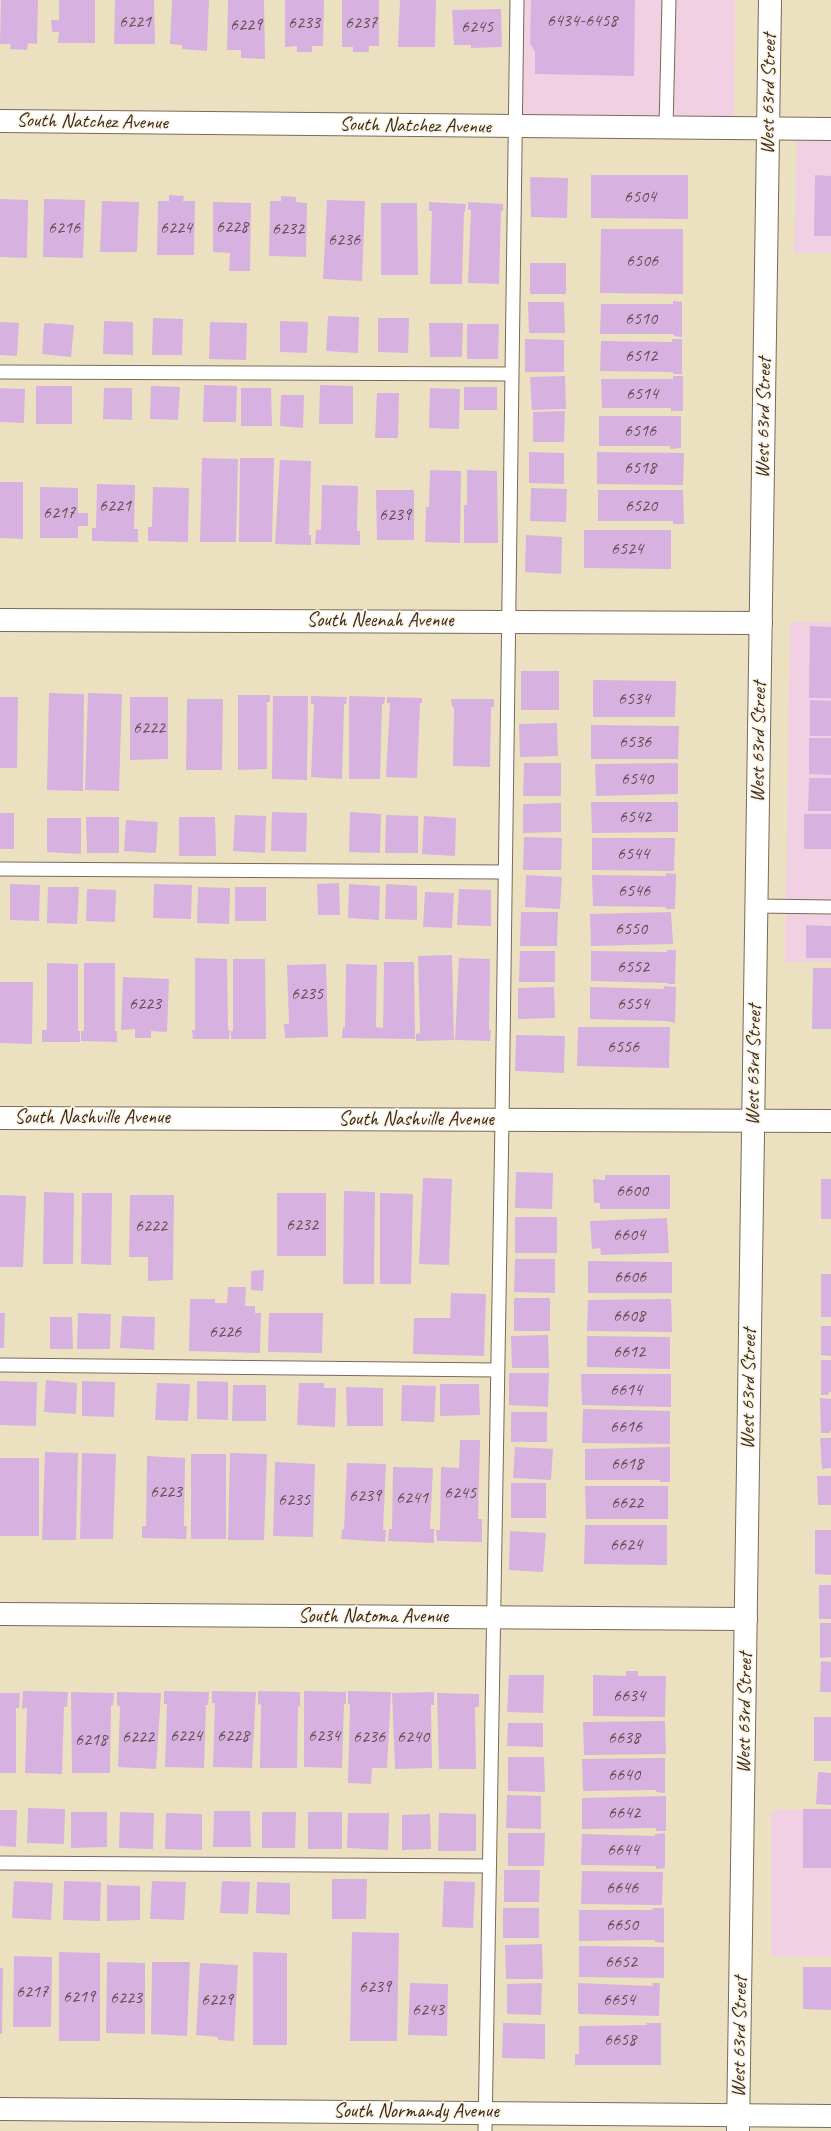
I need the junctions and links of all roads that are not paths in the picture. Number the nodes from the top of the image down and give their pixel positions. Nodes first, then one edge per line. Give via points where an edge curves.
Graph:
1 (516, 0) edge
2 (668, 0) edge
3 (770, 0) edge
4 (0, 121) edge
5 (514, 127) junction
6 (666, 128) junction
7 (768, 129) junction
8 (831, 129) edge
9 (0, 372) edge
10 (512, 374) junction
11 (0, 620) edge
12 (508, 622) junction
13 (761, 624) junction
14 (0, 869) edge
15 (504, 872) junction
16 (757, 906) junction
17 (831, 907) edge
18 (0, 1118) edge
19 (502, 1120) junction
20 (754, 1121) junction
21 (831, 1121) edge
22 (0, 1365) edge
23 (496, 1370) junction
24 (0, 1614) edge
25 (493, 1617) junction
26 (746, 1619) junction
27 (0, 1862) edge
28 (489, 1866) junction
29 (0, 2109) edge
30 (831, 2116) edge
31 (485, 2122) edge
32 (738, 2123) edge

1 - 5 lane
2 - 6 lane
3 - 7 street, West 63rd Street
4 - 5 street, South Natchez Avenue
5 - 6 street, South Natchez Avenue
5 - 10 lane
6 - 7 street, South Natchez Avenue
7 - 8 street, South Natchez Avenue
7 - 13 street, West 63rd Street
9 - 10 lane
10 - 12 lane
11 - 12 street, South Neenah Avenue
12 - 13 street, South Neenah Avenue
12 - 15 lane
13 - 16 street, West 63rd Street
14 - 15 lane
15 - 19 lane
16 - 17 lane
16 - 20 street, West 63rd Street
18 - 19 street, South Nashville Avenue
19 - 20 street, South Nashville Avenue
19 - 23 lane
20 - 21 street, South Nashville Avenue
20 - 26 street, West 63rd Street
22 - 23 lane
23 - 25 lane
24 - 25 street, South Natoma Avenue
25 - 26 street, South Natoma Avenue
25 - 28 lane
26 - 32 street, West 63rd Street
27 - 28 lane
28 - 31 lane
29 - 31 street, South Normandy Avenue
30 - 32 street, South Normandy Avenue
31 - 32 street, South Normandy Avenue

